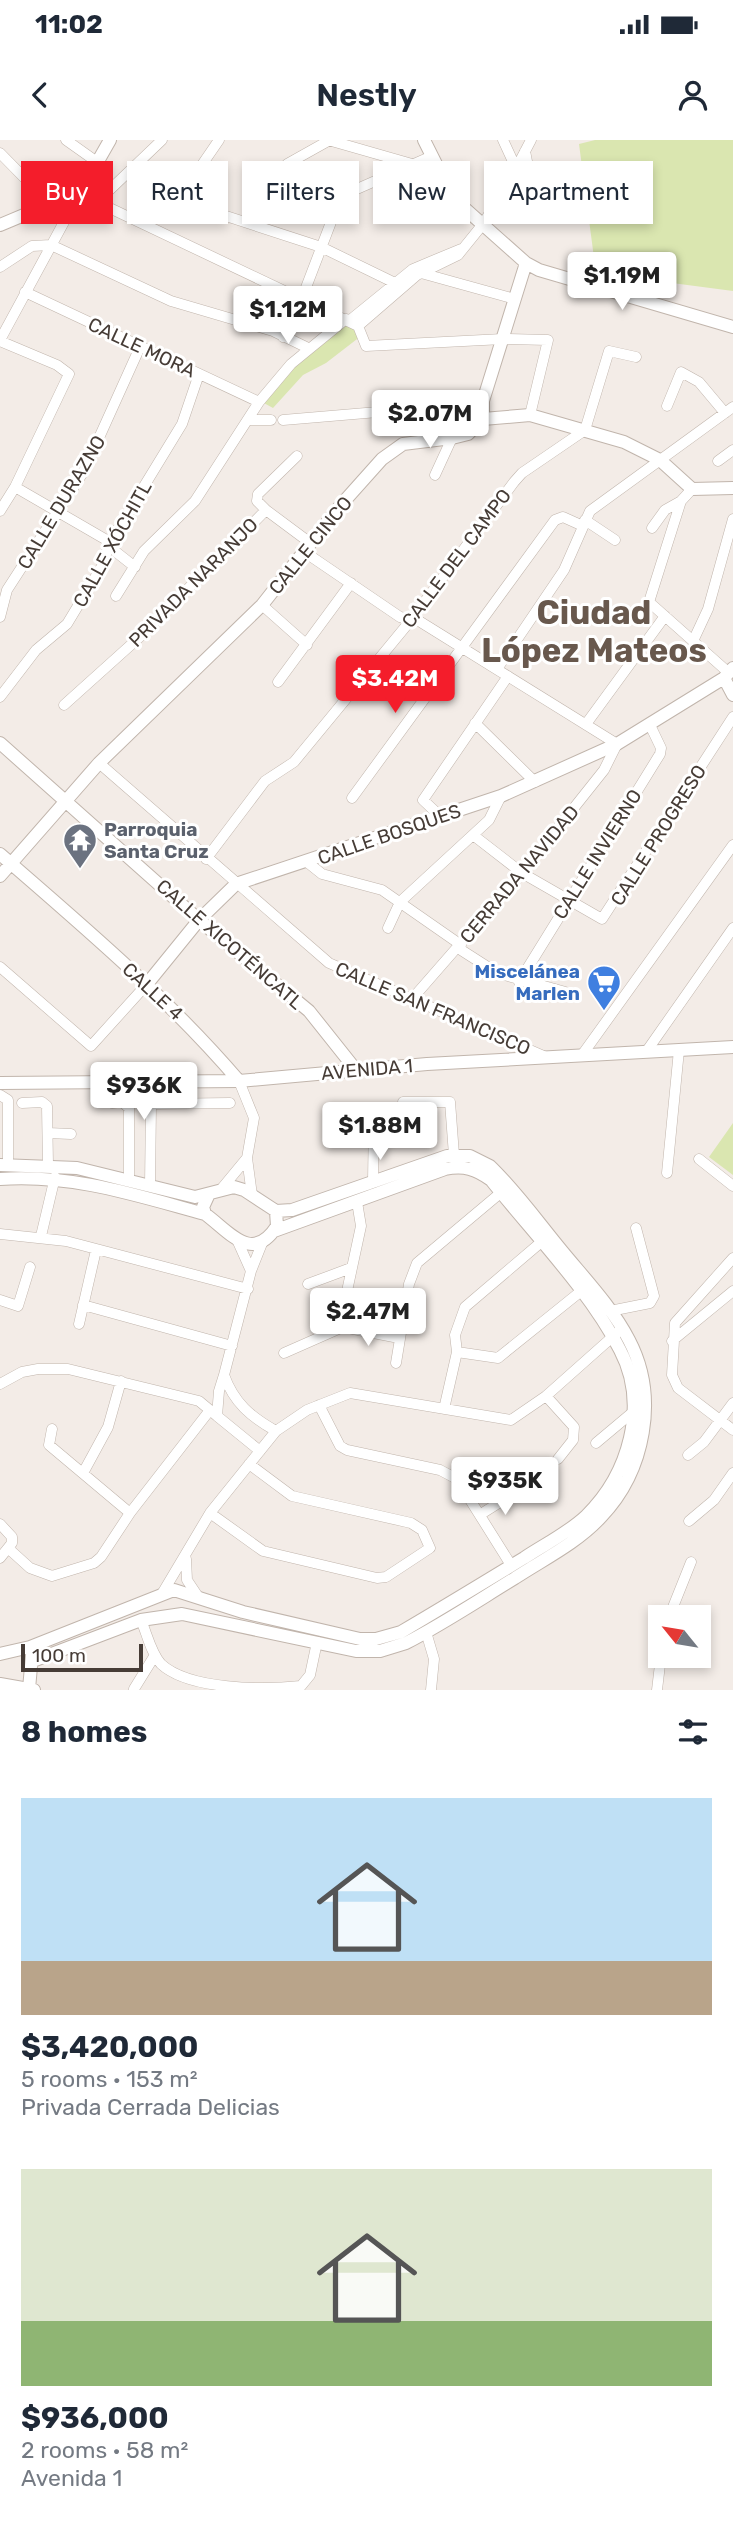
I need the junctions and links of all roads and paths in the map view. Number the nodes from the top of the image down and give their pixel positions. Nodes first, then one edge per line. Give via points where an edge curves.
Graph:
1 (66, 140) edge
2 (110, 140) edge
3 (162, 140) edge
4 (219, 140) edge
5 (329, 140) edge
6 (424, 140) edge
7 (503, 140) edge
8 (531, 140) edge
9 (525, 151) junction
10 (0, 153) edge
11 (432, 156) junction
12 (96, 161) edge
13 (98, 161) edge
14 (292, 161) edge
15 (402, 161) edge
16 (420, 161) edge
17 (513, 161) edge
18 (520, 161) edge
19 (527, 161) edge
20 (21, 174) edge
21 (113, 187) edge
22 (113, 209) edge
23 (21, 216) edge
24 (63, 224) edge
25 (329, 224) edge
26 (483, 224) junction
27 (0, 225) edge
28 (51, 245) junction
29 (321, 247) junction
30 (526, 263) junction
31 (0, 267) edge
32 (419, 270) junction
33 (396, 283) junction
34 (25, 292) junction
35 (302, 298) junction
36 (515, 299) junction
37 (351, 322) junction
38 (733, 327) edge
39 (283, 337) junction
40 (503, 339) junction
41 (0, 340) edge
42 (140, 347) junction
43 (308, 348) junction
44 (636, 357) dead end
45 (200, 374) junction
46 (259, 402) junction
47 (667, 406) dead end
48 (729, 410) edge
49 (483, 415) junction
50 (530, 415) junction
51 (248, 420) junction
52 (271, 420) dead end
53 (283, 420) dead end
54 (585, 430) junction
55 (452, 438) junction
56 (733, 450) edge
57 (297, 456) dead end
58 (660, 460) junction
59 (718, 461) dead end
60 (435, 475) dead end
61 (15, 487) junction
62 (733, 488) edge
63 (692, 489) junction
64 (681, 501) junction
65 (267, 510) junction
66 (0, 511) edge
67 (55, 511) junction
68 (733, 519) edge
69 (584, 523) junction
70 (652, 528) dead end
71 (615, 540) dead end
72 (110, 542) junction
73 (306, 547) junction
74 (116, 552) dead end
75 (135, 567) junction
76 (351, 583) junction
77 (116, 596) dead end
78 (262, 605) junction
79 (664, 616) junction
80 (0, 617) edge
81 (411, 620) junction
82 (694, 639) junction
83 (307, 645) junction
84 (463, 649) junction
85 (497, 669) junction
86 (730, 674) edge
87 (508, 676) junction
88 (278, 682) dead end
89 (733, 695) edge
90 (0, 697) edge
91 (64, 705) dead end
92 (733, 717) edge
93 (475, 723) junction
94 (586, 724) junction
95 (650, 725) junction
96 (0, 743) edge
97 (617, 744) junction
98 (99, 763) junction
99 (535, 782) junction
100 (501, 796) junction
101 (352, 798) dead end
102 (68, 800) junction
103 (441, 817) junction
104 (473, 835) junction
105 (733, 845) edge
106 (0, 854) edge
107 (206, 859) junction
108 (307, 862) junction
109 (11, 864) junction
110 (522, 873) junction
111 (0, 876) edge
112 (236, 884) junction
113 (400, 902) junction
114 (567, 902) junction
115 (199, 920) junction
116 (388, 929) dead end
117 (733, 929) edge
118 (459, 946) junction
119 (0, 967) edge
120 (519, 982) junction
121 (147, 984) junction
122 (569, 993) dead end
123 (412, 999) junction
124 (733, 1047) edge
125 (678, 1050) junction
126 (646, 1052) junction
127 (582, 1055) junction
128 (547, 1057) junction
129 (356, 1070) junction
130 (239, 1081) junction
131 (0, 1083) edge
132 (0, 1095) edge
133 (403, 1102) dead end
134 (22, 1103) dead end
135 (112, 1103) dead end
136 (230, 1103) dead end
137 (374, 1118) dead end
138 (48, 1133) junction
139 (71, 1134) dead end
140 (454, 1155) junction
141 (247, 1158) junction
142 (699, 1159) dead end
143 (4, 1165) edge
144 (48, 1165) junction
145 (667, 1173) dead end
146 (55, 1177) junction
147 (0, 1179) edge
148 (129, 1181) junction
149 (381, 1184) junction
150 (150, 1186) junction
151 (733, 1186) edge
152 (223, 1188) junction
153 (504, 1189) junction
154 (252, 1195) junction
155 (208, 1196) junction
156 (357, 1202) junction
157 (276, 1211) junction
158 (205, 1214) junction
159 (636, 1227) dead end
160 (274, 1231) junction
161 (0, 1234) edge
162 (41, 1236) junction
163 (545, 1239) junction
164 (263, 1241) junction
165 (238, 1242) junction
166 (96, 1250) junction
167 (733, 1258) edge
168 (30, 1267) dead end
169 (351, 1268) junction
170 (251, 1271) junction
171 (308, 1284) dead end
172 (248, 1289) junction
173 (733, 1291) edge
174 (580, 1292) junction
175 (0, 1300) edge
176 (83, 1305) junction
177 (610, 1311) junction
178 (79, 1324) dead end
179 (343, 1327) junction
180 (618, 1332) junction
181 (399, 1338) junction
182 (672, 1341) junction
183 (232, 1346) junction
184 (457, 1352) junction
185 (284, 1353) dead end
186 (396, 1363) dead end
187 (121, 1381) junction
188 (0, 1384) edge
189 (224, 1390) junction
190 (546, 1396) junction
191 (199, 1401) junction
192 (733, 1403) edge
193 (319, 1405) junction
194 (444, 1409) junction
195 (633, 1412) junction
196 (214, 1413) junction
197 (720, 1421) junction
198 (52, 1429) dead end
199 (733, 1430) edge
200 (276, 1431) junction
201 (596, 1443) dead end
202 (260, 1451) junction
203 (688, 1455) dead end
204 (558, 1459) dead end
205 (249, 1464) junction
206 (83, 1473) junction
207 (733, 1473) edge
208 (513, 1494) dead end
209 (130, 1513) junction
210 (210, 1513) junction
211 (481, 1514) junction
212 (689, 1521) dead end
213 (0, 1524) edge
214 (9, 1549) junction
215 (186, 1555) junction
216 (0, 1558) edge
217 (691, 1562) dead end
218 (511, 1565) junction
219 (163, 1592) junction
220 (199, 1598) junction
221 (674, 1605) edge
222 (167, 1615) junction
223 (195, 1615) junction
224 (141, 1620) junction
225 (426, 1632) junction
226 (317, 1642) junction
227 (30, 1647) junction
228 (0, 1654) edge
229 (155, 1655) junction
230 (33, 1661) junction
231 (660, 1668) edge
232 (0, 1684) edge
233 (31, 1689) edge
234 (134, 1689) edge
235 (432, 1690) edge
236 (657, 1690) edge

1 - 12 street
2 - 13 street
3 - 21 street
4 - 29 street via 184,191 183,202
5 - 14 street
5 - 15 street
6 - 11 street
7 - 17 street
8 - 9 street
9 - 18 street
9 - 19 street
10 - 20 street
11 - 16 street
11 - 26 street via 453,198
22 - 35 street
23 - 27 street
24 - 28 street
25 - 29 street
26 - 30 street
26 - 32 street via 458,254
28 - 31 street via 32,246
28 - 34 street
28 - 39 street via 171,301
29 - 33 street
29 - 35 street
30 - 36 street
30 - 38 street
32 - 33 street
32 - 36 street
32 - 37 street
33 - 37 street
34 - 41 street
34 - 42 street, CALLE MORA
35 - 37 street
35 - 39 street
36 - 40 street
37 - 40 street via 366,346
37 - 43 street
39 - 43 street
40 - 49 street via 483,401
40 - 50 street via 548,340
41 - 61 street via 66,370 68,379
42 - 45 street, CALLE MORA
42 - 67 street, CALLE DURAZNO via 83,471
43 - 46 street
44 - 54 street via 613,350 606,356
45 - 46 street, CALLE MORA
45 - 72 street, CALLE XÓCHITL via 182,424
46 - 51 street
47 - 48 street via 681,372
48 - 58 street
49 - 50 street, CALLE CINCO
49 - 53 street via 437,407
49 - 55 street, CALLE CINCO via 468,435
50 - 54 street, CALLE CINCO
51 - 52 street
51 - 75 street via 195,501 144,551
54 - 58 street, CALLE CINCO
54 - 81 street, CALLE DEL CAMPO via 522,473
55 - 60 street
55 - 73 street, CALLE CINCO via 394,449
56 - 59 street
57 - 65 street, PRIVADA NARANJO via 258,494 257,501
58 - 63 street, CALLE CINCO
58 - 69 street via 590,511
61 - 66 street
61 - 67 street
62 - 63 street
63 - 64 street
64 - 70 street via 665,510
64 - 79 street via 649,602
65 - 73 street
65 - 91 street, PRIVADA NARANJO via 143,634
67 - 72 street
67 - 80 street, CALLE DURAZNO via 7,590
68 - 82 street via 708,609
69 - 71 street
69 - 84 street via 563,517 555,520
69 - 85 street via 564,570
72 - 90 street, CALLE XÓCHITL via 102,566 67,624 36,650
73 - 76 street
73 - 78 street, CALLE CINCO
74 - 75 street
75 - 77 street
76 - 81 street
76 - 83 street
78 - 83 street
78 - 98 street, CALLE CINCO
79 - 82 street
79 - 94 street
81 - 84 street
81 - 107 street, CALLE DEL CAMPO via 294,762 265,781
82 - 86 street
83 - 88 street
84 - 85 street
84 - 101 street
85 - 87 street
86 - 89 street
86 - 95 street, CALLE BOSQUES
87 - 93 street
87 - 94 street
92 - 114 street, CALLE PROGRESO via 606,916 597,919
93 - 99 street
93 - 103 street via 423,800
94 - 97 street
95 - 97 street, CALLE BOSQUES
95 - 114 street, CALLE INVIERNO via 660,754
96 - 102 street, CALLE XICOTÉNCATL
97 - 99 street, CALLE BOSQUES
97 - 110 street, CERRADA NAVIDAD via 604,770
98 - 102 street, CALLE CINCO
98 - 107 street, CALLE SAN FRANCISCO
99 - 100 street, CALLE BOSQUES
100 - 103 street, CALLE BOSQUES
100 - 104 street via 489,820
102 - 109 street, CALLE CINCO
102 - 115 street, CALLE XICOTÉNCATL
103 - 108 street, CALLE BOSQUES
104 - 110 street, CALLE PROGRESO
104 - 113 street
105 - 127 street
106 - 109 street, CALLE 4
107 - 112 street, CALLE SAN FRANCISCO
108 - 112 street, CALLE BOSQUES
108 - 113 street via 322,874 382,890
109 - 111 street, CALLE CINCO
109 - 121 street, CALLE 4
110 - 114 street, CALLE PROGRESO
110 - 118 street, CERRADA NAVIDAD
112 - 115 street, CALLE BOSQUES
112 - 123 street, CALLE SAN FRANCISCO via 329,963
113 - 116 street
113 - 118 street
114 - 120 street, CALLE INVIERNO
115 - 121 street, CALLE BOSQUES
115 - 129 street, CALLE XICOTÉNCATL via 309,1011
117 - 126 street
118 - 120 street via 481,965
118 - 123 street, CERRADA NAVIDAD
119 - 121 street, CALLE BOSQUES via 91,1046
120 - 122 street
121 - 130 street, CALLE 4
123 - 128 street, CALLE SAN FRANCISCO
124 - 125 street, AVENIDA 1
125 - 126 street, AVENIDA 1
125 - 145 street
126 - 127 street, AVENIDA 1
127 - 128 street, AVENIDA 1
128 - 129 street, AVENIDA 1
129 - 130 street, AVENIDA 1
130 - 131 street, AVENIDA 1
130 - 141 street, CALLE 4 via 254,1118
132 - 143 street via 8,1100
133 - 140 street via 450,1102
134 - 138 street via 45,1103
135 - 148 street via 122,1102 129,1108
136 - 150 street via 151,1104
137 - 149 street
138 - 139 street
138 - 144 street
140 - 149 street
140 - 153 street via 480,1160
141 - 152 street, CALLE 4
141 - 154 street, CALLE 4
142 - 151 street
143 - 144 street
144 - 148 street
146 - 147 street
146 - 158 street
146 - 162 street
148 - 150 street
149 - 153 street via 457,1166 481,1173
149 - 156 street
149 - 157 street
150 - 155 street
152 - 154 street via 244,1189
152 - 155 street
153 - 163 street
153 - 181 street via 418,1263 409,1284
154 - 157 street
155 - 158 street
156 - 160 street
156 - 169 street via 361,1226
157 - 160 street
158 - 165 street
159 - 177 street via 654,1296 650,1303
160 - 164 street
161 - 162 street
162 - 166 street
163 - 174 street
163 - 177 street
163 - 184 street via 465,1307 455,1335
164 - 165 street
164 - 170 street
165 - 170 street
166 - 172 street
166 - 176 street
167 - 182 street via 676,1323
168 - 175 street via 18,1306
169 - 171 street
169 - 179 street
170 - 172 street
172 - 183 street
173 - 182 street
174 - 180 street
174 - 184 street via 498,1358
176 - 178 street
176 - 183 street
177 - 180 street
179 - 181 street
179 - 185 street
180 - 190 street
180 - 195 street
180 - 225 street via 638,1360 645,1400 642,1440 614,1501 577,1538
181 - 186 street
182 - 197 street via 674,1383
183 - 189 street
184 - 194 street
187 - 188 street via 54,1368 22,1372
187 - 191 street
187 - 206 street via 108,1427
189 - 191 street
189 - 196 street
189 - 200 street
190 - 194 street via 511,1420
190 - 204 street via 574,1427 573,1440
191 - 196 street
192 - 197 street
193 - 194 street via 350,1393
193 - 200 street
193 - 211 street via 340,1446 449,1474 463,1484
195 - 201 street
195 - 218 street via 626,1454 597,1504 570,1528
196 - 202 street
196 - 209 street
197 - 199 street
197 - 203 street
198 - 206 street via 50,1444
200 - 202 street
202 - 205 street
205 - 210 street
205 - 210 street via 292,1496 411,1523 422,1530 430,1548 386,1577 377,1578 263,1551
206 - 209 street
207 - 212 street via 714,1500
208 - 211 street
209 - 214 street via 101,1557 63,1574 40,1574
210 - 215 street
211 - 218 street
213 - 214 street via 12,1537
214 - 216 street
215 - 219 street
215 - 220 street via 187,1580
217 - 221 street
218 - 220 street via 401,1633 376,1639 243,1612
219 - 220 street
219 - 222 street via 160,1604
219 - 227 street
220 - 223 street via 201,1607
222 - 223 street
222 - 224 street
223 - 226 street
224 - 229 street
224 - 230 street
225 - 226 street via 380,1651
225 - 235 street via 434,1659
226 - 229 street via 306,1682 293,1687 204,1686 169,1672
227 - 228 street
227 - 230 street
229 - 234 street
230 - 233 street
231 - 236 street
232 - 233 street

